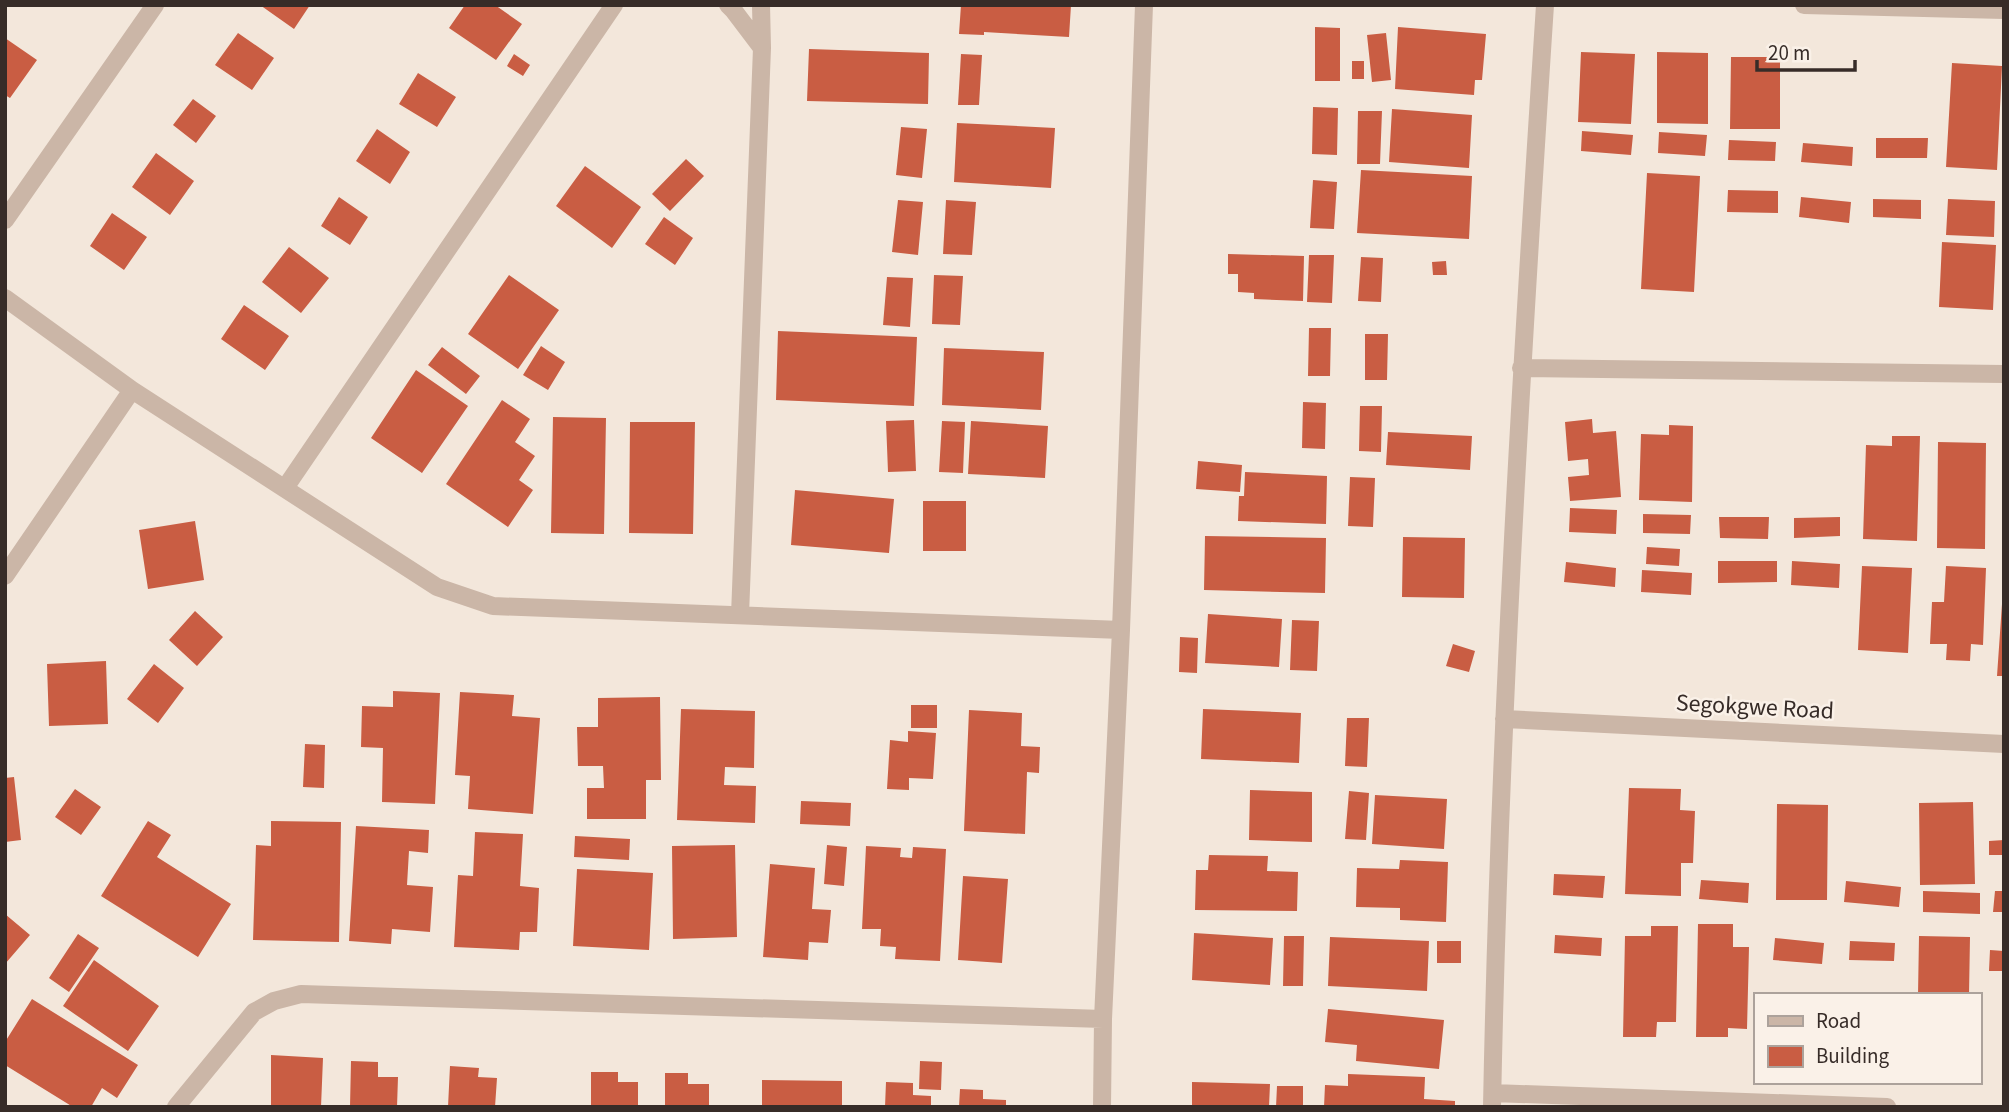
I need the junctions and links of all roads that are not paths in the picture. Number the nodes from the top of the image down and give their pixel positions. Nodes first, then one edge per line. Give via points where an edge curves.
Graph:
1 (155, 5) edge
2 (614, 5) edge
3 (727, 5) edge
4 (761, 5) edge
5 (1144, 5) edge
6 (1545, 5) edge
7 (1804, 5) edge
8 (2004, 10) edge
9 (762, 48) junction
10 (5, 220) edge
11 (5, 298) edge
12 (1521, 368) junction
13 (2004, 374) edge
14 (132, 390) junction
15 (285, 488) junction
16 (5, 576) edge
17 (740, 615) junction
18 (1121, 630) junction
19 (1504, 719) junction
20 (2004, 744) edge
21 (1103, 1019) junction
22 (1492, 1100) edge
23 (176, 1107) edge
24 (1102, 1107) edge
25 (1887, 1107) edge

1 - 10 street
2 - 15 street
3 - 9 street
4 - 9 street
5 - 18 street
6 - 12 street
7 - 8 street
9 - 17 street
11 - 14 street
12 - 13 street
12 - 19 street
14 - 15 street
14 - 16 street
15 - 17 street via 437,587 494,606
17 - 18 street
18 - 21 street
19 - 20 street, Segokgwe Road
19 - 22 street
21 - 23 street via 300,995 254,1012
21 - 24 street
22 - 25 street

